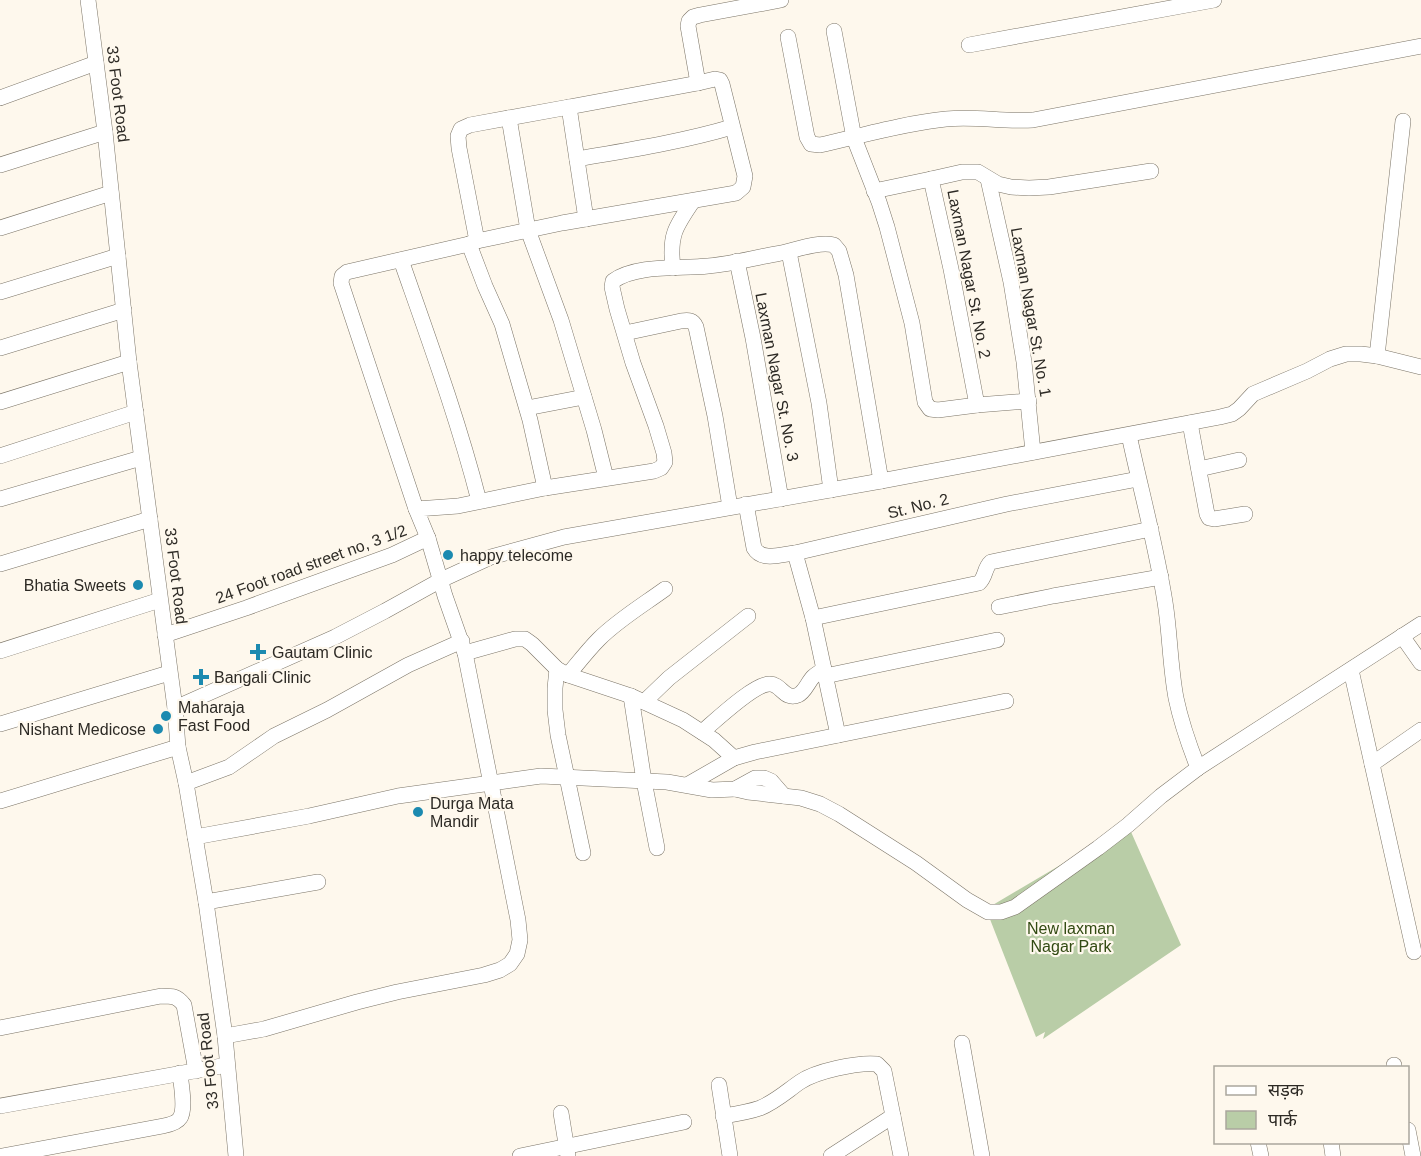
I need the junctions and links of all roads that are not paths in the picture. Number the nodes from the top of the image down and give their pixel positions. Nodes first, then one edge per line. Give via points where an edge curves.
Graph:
1 (88, 0) edge
2 (781, 0) edge
3 (1214, 0) edge
4 (715, 5) edge
5 (834, 31) dead end
6 (788, 37) dead end
7 (969, 45) dead end
8 (1421, 46) edge
9 (96, 63) junction
10 (698, 83) junction
11 (0, 98) edge
12 (569, 106) junction
13 (509, 118) junction
14 (1403, 121) dead end
15 (732, 128) junction
16 (105, 132) junction
17 (854, 138) junction
18 (577, 159) junction
19 (0, 165) edge
20 (1151, 171) dead end
21 (931, 178) junction
22 (988, 179) junction
23 (874, 191) junction
24 (111, 193) junction
25 (693, 201) junction
26 (586, 219) junction
27 (0, 228) edge
28 (528, 230) junction
29 (473, 242) junction
30 (789, 252) junction
31 (118, 256) junction
32 (401, 260) junction
33 (737, 261) junction
34 (673, 268) junction
35 (0, 292) edge
36 (124, 310) junction
37 (625, 333) junction
38 (0, 348) edge
39 (1377, 356) junction
40 (129, 362) junction
41 (1421, 367) edge
42 (584, 397) junction
43 (1029, 401) junction
44 (0, 402) edge
45 (977, 405) junction
46 (527, 408) junction
47 (136, 412) junction
48 (1190, 423) junction
49 (1129, 435) junction
50 (1033, 452) junction
51 (0, 456) edge
52 (141, 458) junction
53 (1239, 460) dead end
54 (1199, 469) junction
55 (606, 478) junction
56 (1138, 478) junction
57 (881, 481) junction
58 (545, 488) junction
59 (831, 490) junction
60 (0, 499) edge
61 (782, 499) junction
62 (479, 501) junction
63 (746, 504) junction
64 (730, 507) junction
65 (416, 509) junction
66 (1245, 514) dead end
67 (150, 519) junction
68 (1151, 530) junction
69 (428, 538) junction
70 (795, 552) junction
71 (0, 564) edge
72 (1161, 577) junction
73 (441, 580) junction
74 (665, 589) dead end
75 (160, 600) junction
76 (999, 607) dead end
77 (748, 616) dead end
78 (813, 618) junction
79 (1421, 624) edge
80 (165, 635) junction
81 (1402, 636) junction
82 (997, 640) dead end
83 (464, 647) junction
84 (0, 651) edge
85 (1421, 663) edge
86 (1351, 670) junction
87 (563, 672) junction
88 (169, 673) junction
89 (825, 673) junction
90 (638, 699) junction
91 (1006, 701) dead end
92 (175, 708) junction
93 (0, 724) edge
94 (1421, 730) edge
95 (702, 732) junction
96 (838, 735) junction
97 (178, 747) junction
98 (755, 752) junction
99 (734, 758) junction
100 (1372, 764) junction
101 (1198, 768) junction
102 (567, 777) junction
103 (755, 778) junction
104 (644, 781) junction
105 (491, 782) junction
106 (186, 783) junction
107 (687, 785) junction
108 (735, 789) junction
109 (784, 796) junction
110 (0, 801) edge
111 (195, 837) junction
112 (657, 848) dead end
113 (583, 853) dead end
114 (318, 882) dead end
115 (206, 902) junction
116 (1413, 952) dead end
117 (0, 1028) edge
118 (225, 1036) junction
119 (962, 1043) dead end
120 (227, 1065) junction
121 (196, 1071) junction
122 (180, 1073) junction
123 (719, 1085) dead end
124 (0, 1106) edge
125 (561, 1113) dead end
126 (723, 1116) junction
127 (893, 1116) junction
128 (684, 1122) dead end
129 (1409, 1139) edge
130 (567, 1151) edge
131 (230, 1155) edge
132 (2, 1156) edge
133 (520, 1156) edge
134 (730, 1156) edge
135 (831, 1156) edge
136 (901, 1156) edge
137 (982, 1156) edge
138 (1413, 1156) edge

1 - 9 street, 33 Foot Road
2 - 4 street
3 - 7 street
4 - 10 street via 688,21
5 - 17 street
6 - 17 street via 807,136 812,144
8 - 17 street via 1034,120 946,119
9 - 11 street
9 - 16 street, 33 Foot Road
10 - 12 street
10 - 15 street via 720,80
12 - 13 street
12 - 18 street
13 - 28 street
13 - 29 street via 470,125 461,129 458,136
14 - 39 street
15 - 18 street
15 - 25 street via 745,176 743,187 736,193
16 - 19 street
16 - 24 street, 33 Foot Road
17 - 23 street
18 - 26 street
20 - 22 street, Laxman Nagar St. No. 2 via 1029,188
21 - 22 street, Laxman Nagar St. No. 2 via 978,172
21 - 23 street
21 - 45 street, Laxman Nagar St. No. 2
22 - 43 street, Laxman Nagar St. No. 1 via 1011,282
23 - 45 street via 912,322 925,402 930,409 938,410
24 - 27 street
24 - 31 street, 33 Foot Road
25 - 26 street
25 - 34 street via 672,236
26 - 28 street
28 - 29 street
28 - 42 street
29 - 32 street
29 - 46 street
30 - 33 street
30 - 57 street via 826,243 839,251
30 - 59 street via 819,403
31 - 35 street
31 - 36 street, 33 Foot Road
32 - 62 street via 448,392
32 - 65 street via 347,272 341,282
33 - 34 street
33 - 61 street, Laxman Nagar St. No. 3
34 - 37 street via 630,273 613,280
36 - 38 street
36 - 40 street, 33 Foot Road
37 - 55 street via 665,462 654,471
37 - 64 street via 681,321 694,322
39 - 41 street
39 - 48 street via 1346,354 1330,359 1253,394 1232,414
40 - 44 street
40 - 47 street, 33 Foot Road
42 - 46 street
42 - 55 street
43 - 45 street
43 - 50 street, Laxman Nagar St. No. 1
46 - 58 street
47 - 51 street
47 - 52 street, 33 Foot Road
48 - 49 street
48 - 54 street
49 - 50 street
49 - 56 street
50 - 57 street
52 - 60 street
52 - 67 street, 33 Foot Road
53 - 54 street
54 - 66 street via 1209,518
55 - 58 street
56 - 68 street
56 - 70 street, St. No. 2
57 - 59 street
58 - 62 street
59 - 61 street
61 - 63 street
62 - 65 street
63 - 64 street
63 - 70 street, St. No. 2 via 756,553 767,556
64 - 73 street via 564,537 491,557
65 - 69 street
67 - 71 street
67 - 75 street, 33 Foot Road
68 - 72 street
68 - 78 street via 991,562 979,583
69 - 73 street, 24 Foot road street no, 3 1/2
69 - 80 street, 24 Foot road street no, 3 1/2 via 392,555
70 - 78 street
72 - 76 street
72 - 101 street via 1176,696
73 - 83 street, 24 Foot road street no, 3 1/2
73 - 92 street via 334,637
74 - 87 street via 600,638
75 - 80 street, 33 Foot Road
75 - 84 street
77 - 90 street
78 - 89 street
79 - 81 street
80 - 88 street, 33 Foot Road
81 - 85 street
81 - 86 street
82 - 89 street
83 - 87 street via 525,639
83 - 105 street, 24 Foot road street no, 3 1/2
83 - 106 street via 408,665 274,736 229,767
86 - 100 street
86 - 101 street
87 - 90 street
87 - 102 street via 555,688 555,710
88 - 92 street, 33 Foot Road
88 - 93 street
89 - 95 street via 814,676 798,696 785,694 774,685 762,686
89 - 96 street
90 - 95 street
90 - 104 street
91 - 96 street
92 - 97 street, 33 Foot Road
94 - 100 street
95 - 99 street
96 - 98 street
97 - 106 street, 33 Foot Road
97 - 110 street
98 - 99 street
98 - 103 street
99 - 107 street
100 - 116 street
101 - 109 street via 1098,849 1015,907 1001,912 987,912 820,804
102 - 104 street
102 - 105 street
102 - 113 street
103 - 108 street
103 - 109 street via 771,781
104 - 107 street
104 - 112 street
105 - 111 street via 398,796
105 - 118 street, 24 Foot road street no, 3 1/2 via 518,920 520,940 510,964 484,975 397,992
106 - 111 street, 33 Foot Road
107 - 108 street
108 - 109 street
111 - 115 street, 33 Foot Road
114 - 115 street
115 - 118 street, 33 Foot Road
117 - 121 street via 171,996 184,1005
118 - 120 street, 33 Foot Road
119 - 137 street
120 - 121 street
120 - 131 street, 33 Foot Road
121 - 122 street
122 - 124 street
122 - 132 street via 183,1109 174,1123
123 - 126 street
125 - 130 street
126 - 127 street via 761,1107 817,1073 872,1063 884,1071
126 - 134 street
127 - 135 street
127 - 136 street
128 - 130 street
129 - 138 street
130 - 133 street

